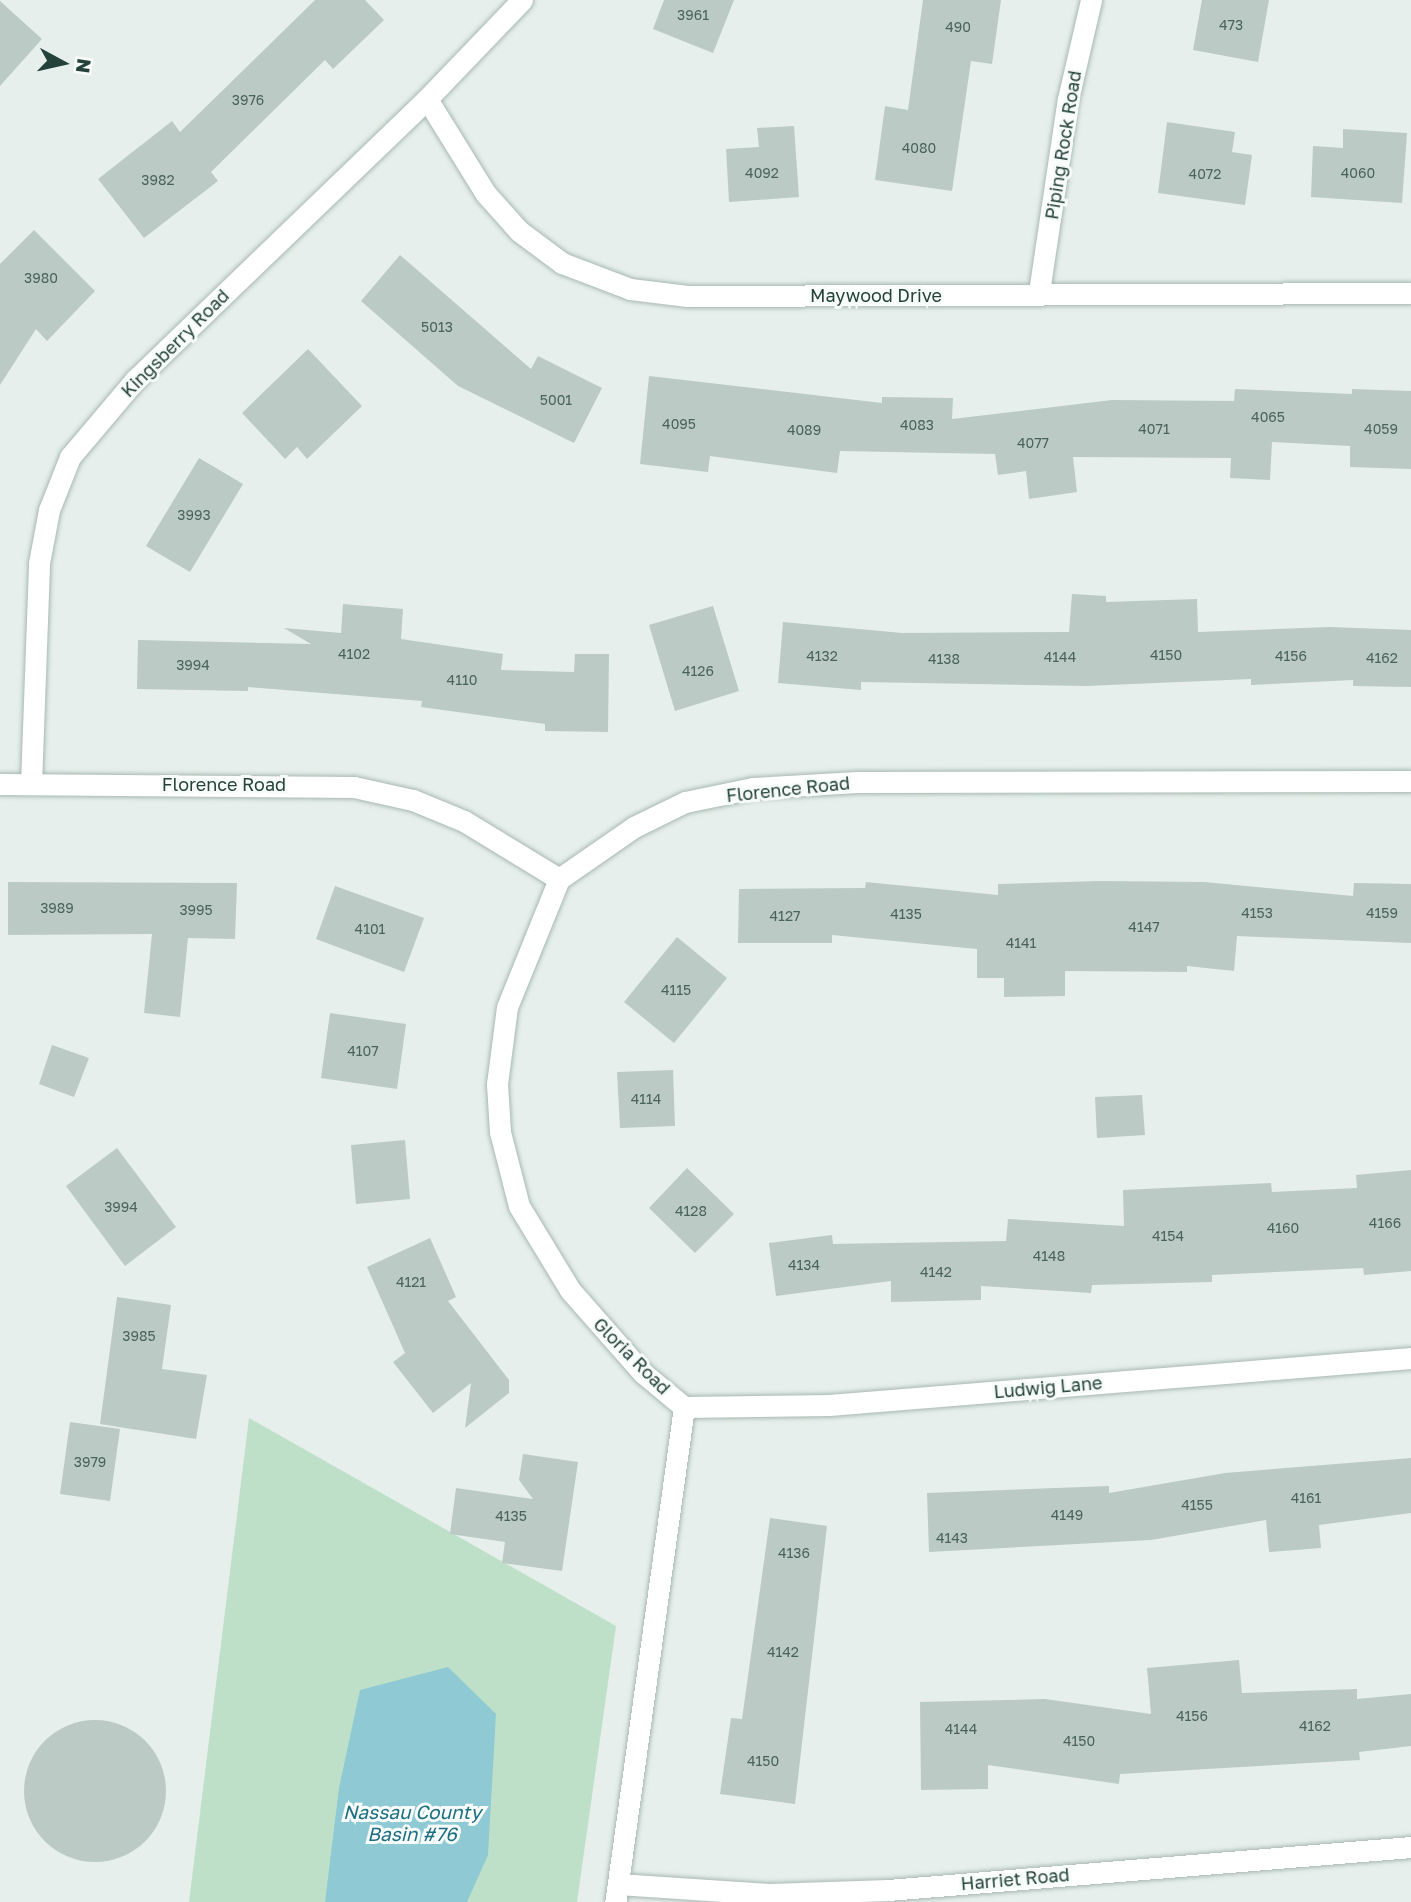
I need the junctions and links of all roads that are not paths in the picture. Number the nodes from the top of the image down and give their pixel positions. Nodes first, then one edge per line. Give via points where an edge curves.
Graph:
1 (522, 0) edge
2 (1091, 0) edge
3 (427, 99) junction
4 (1040, 292) junction
5 (1411, 293) edge
6 (1411, 781) edge
7 (0, 784) edge
8 (31, 784) junction
9 (559, 879) junction
10 (1411, 1358) edge
11 (684, 1407) junction
12 (1411, 1847) edge
13 (616, 1893) edge

1 - 3 street, Kingsberry Road
2 - 4 street, Piping Rock Road via 1068,99
3 - 4 street, Maywood Drive via 486,194 519,232 562,263 630,289 688,296
3 - 8 street, Kingsberry Road via 135,380 70,457 49,510 39,564
4 - 5 street, Maywood Drive
6 - 9 street, Florence Road via 857,782 754,789 685,802 634,827
7 - 8 street, Florence Road
8 - 9 street, Florence Road via 354,787 413,800 464,821
9 - 11 street, Gloria Road via 507,1007 497,1084 500,1132 519,1206 569,1290 643,1373
10 - 11 street, Ludwig Lane via 829,1405
11 - 13 street, Gloria Road
12 - 13 street, Harriet Road via 888,1889

